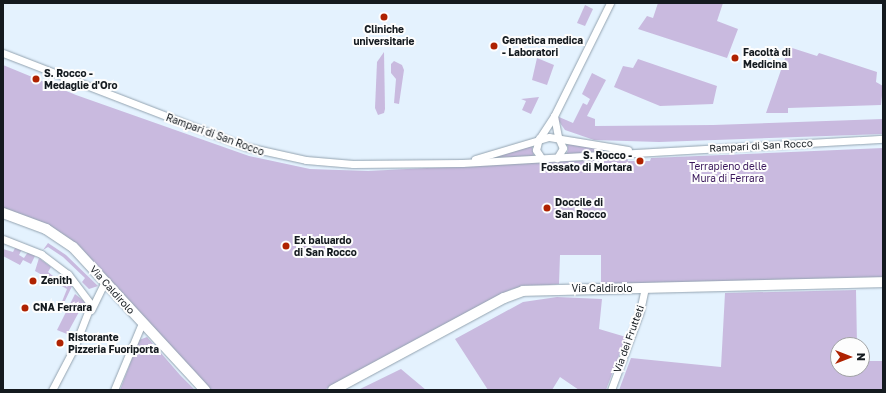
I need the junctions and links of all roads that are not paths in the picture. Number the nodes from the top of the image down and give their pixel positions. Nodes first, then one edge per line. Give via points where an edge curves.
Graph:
1 (610, 3) edge
2 (3, 53) edge
3 (554, 116) junction
4 (558, 137) junction
5 (539, 138) junction
6 (883, 139) edge
7 (638, 152) junction
8 (557, 158) junction
9 (542, 159) junction
10 (462, 163) junction
11 (3, 213) edge
12 (3, 239) edge
13 (105, 282) junction
14 (883, 282) edge
15 (645, 288) junction
16 (85, 294) junction
17 (89, 312) junction
18 (142, 322) junction
19 (340, 387) edge
20 (52, 390) edge
21 (114, 390) edge
22 (205, 390) edge
23 (333, 390) edge
24 (611, 390) edge

1 - 3 street
2 - 10 street, Rampari di San Rocco via 100,92 273,155 346,163
3 - 4 street
3 - 5 street
4 - 5 street, Rampari di San Rocco
4 - 7 street, Rampari di San Rocco
4 - 8 street via 563,148
5 - 9 street via 536,150
5 - 10 street, Rampari di San Rocco
6 - 7 street, Rampari di San Rocco
7 - 8 street, Rampari di San Rocco
8 - 9 street, Rampari di San Rocco
9 - 10 street, Rampari di San Rocco
11 - 13 main road, Via Caldirolo via 61,238 78,251
12 - 16 street via 41,254 68,274
13 - 16 street via 98,290
13 - 17 street
13 - 18 main road, Via Caldirolo
14 - 15 main road, Via Caldirolo
15 - 19 main road, Via Caldirolo via 542,289 514,294
15 - 24 street, Via dei Frutteti via 640,311
16 - 17 street via 91,304
17 - 20 street
18 - 21 street
18 - 22 main road, Via Caldirolo
19 - 23 main road, Via Caldirolo

